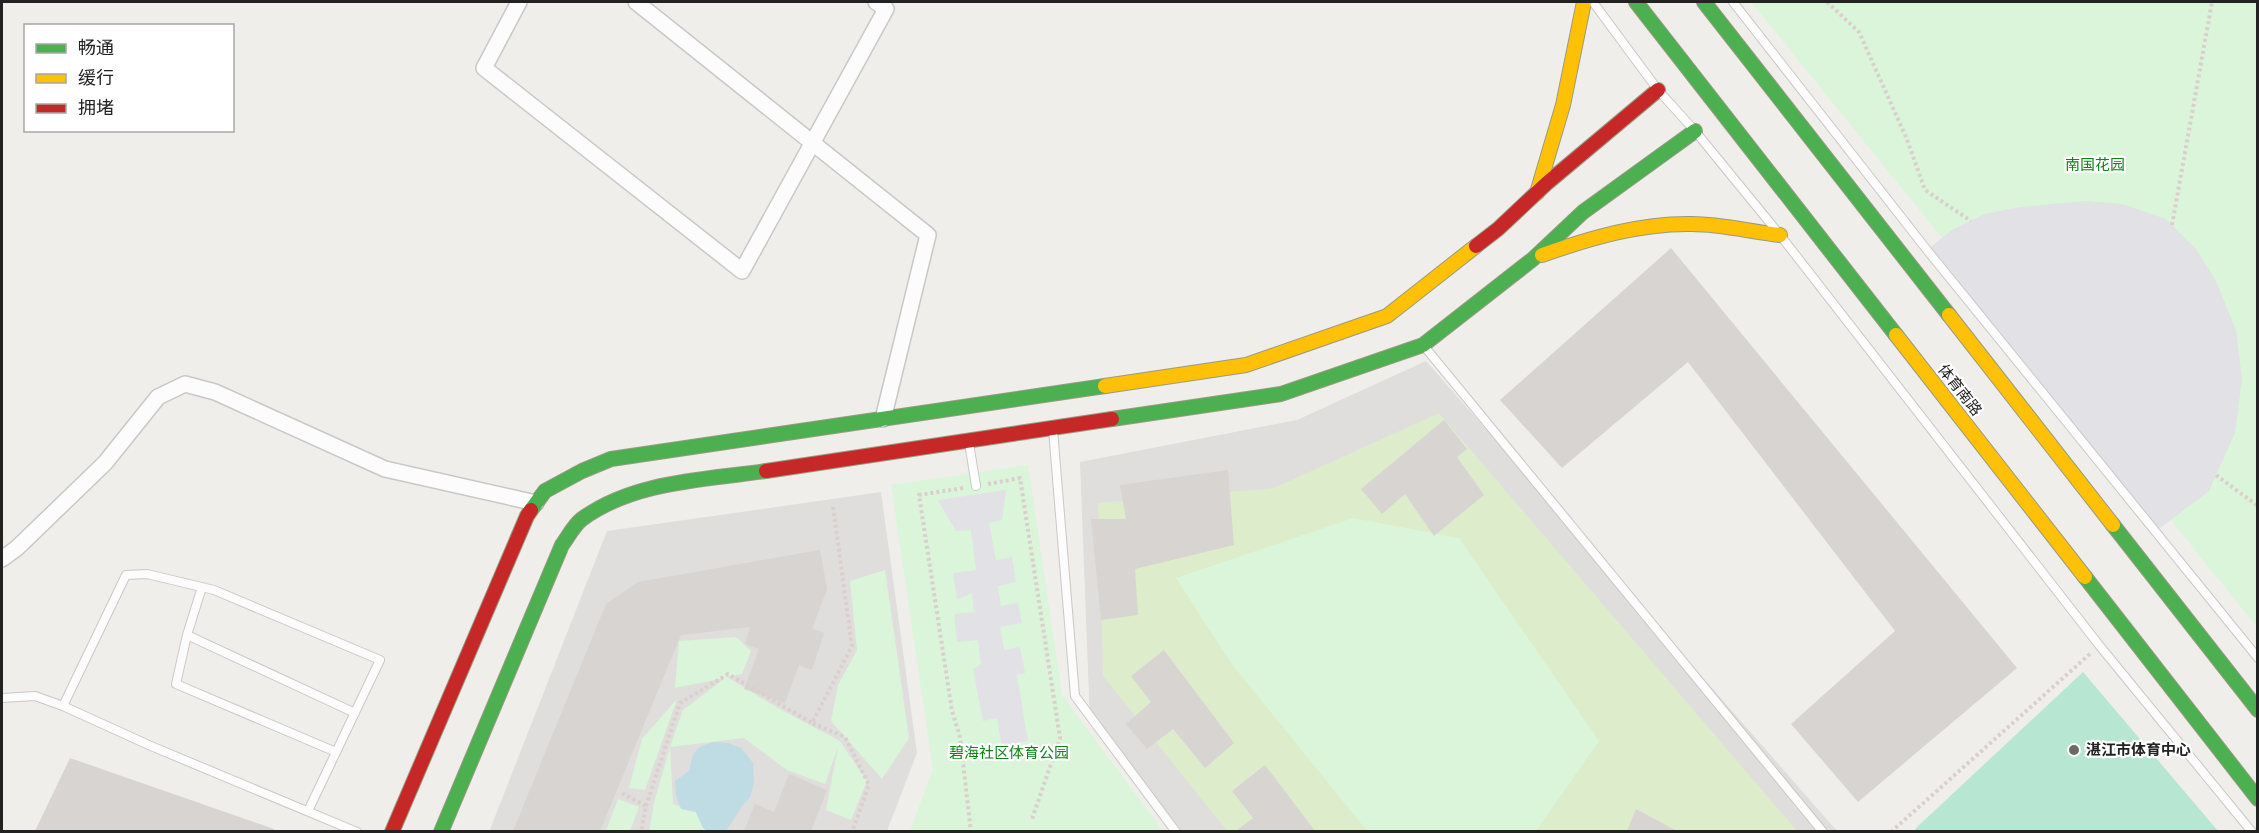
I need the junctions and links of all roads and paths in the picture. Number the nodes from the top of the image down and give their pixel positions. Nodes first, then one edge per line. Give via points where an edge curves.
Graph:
1 (519, 2) edge
2 (636, 2) edge
3 (876, 2) edge
4 (1584, 2) edge
5 (1593, 2) edge
6 (1636, 2) edge
7 (1704, 2) edge
8 (1733, 2) edge
9 (1827, 2) edge
10 (2212, 2) edge
11 (1658, 90) junction
12 (1695, 131) junction
13 (814, 144) junction
14 (1537, 193) junction
15 (1971, 221) dead end
16 (2172, 225) dead end
17 (1780, 235) junction
18 (1533, 259) junction
19 (1423, 345) junction
20 (884, 419) junction
21 (1052, 428) junction
22 (969, 440) junction
23 (2216, 475) dead end
24 (976, 486) junction
25 (536, 503) junction
26 (2258, 506) edge
27 (833, 507) dead end
28 (2, 559) edge
29 (202, 587) junction
30 (187, 635) junction
31 (2099, 645) junction
32 (2258, 658) edge
33 (2, 698) edge
34 (63, 706) junction
35 (2258, 710) edge
36 (355, 713) junction
37 (812, 723) junction
38 (336, 752) junction
39 (622, 793) dead end
40 (2258, 799) edge
41 (646, 806) junction
42 (308, 811) junction
43 (1032, 819) dead end
44 (357, 831) edge
45 (392, 831) edge
46 (441, 831) edge
47 (641, 831) edge
48 (852, 831) edge
49 (971, 831) edge
50 (1176, 831) edge
51 (1823, 831) edge
52 (1891, 831) edge
53 (2252, 831) edge

1 - 13 street via 484,68 742,271
2 - 13 street
3 - 13 street via 886,9
4 - 14 street via 1563,105
5 - 11 lane
6 - 40 street, 体育南路
7 - 35 street
8 - 32 lane via 1927,250
9 - 15 path via 1859,32 1906,136 1925,190
10 - 16 path
11 - 12 lane
11 - 14 street
12 - 17 lane
12 - 18 street via 1583,212
13 - 20 street via 928,236
14 - 20 street via 1498,230 1387,316 1324,339 1246,365
17 - 18 street via 1692,224 1577,243
17 - 31 lane
18 - 19 street
19 - 21 street via 1281,394
19 - 51 lane
20 - 25 street via 611,459 545,491
21 - 22 street
21 - 50 lane via 1075,696
22 - 24 lane
22 - 46 street via 646,489 580,520 562,545
23 - 26 path
24 - 43 path via 1020,478 1060,738
24 - 49 path via 919,495 952,711 960,737
25 - 28 street via 385,469 215,392 185,384 158,397 105,463
25 - 45 street via 516,540
27 - 37 path via 852,646
29 - 30 lane
29 - 34 lane via 147,574 126,575
29 - 36 lane via 380,660
30 - 36 lane
30 - 38 lane via 176,684
31 - 52 path
31 - 53 lane
33 - 34 lane via 35,696
34 - 42 lane
36 - 38 lane
37 - 41 path via 728,674 680,703
37 - 48 path via 845,737 869,785
38 - 42 lane
39 - 41 path
41 - 47 path
42 - 44 lane

